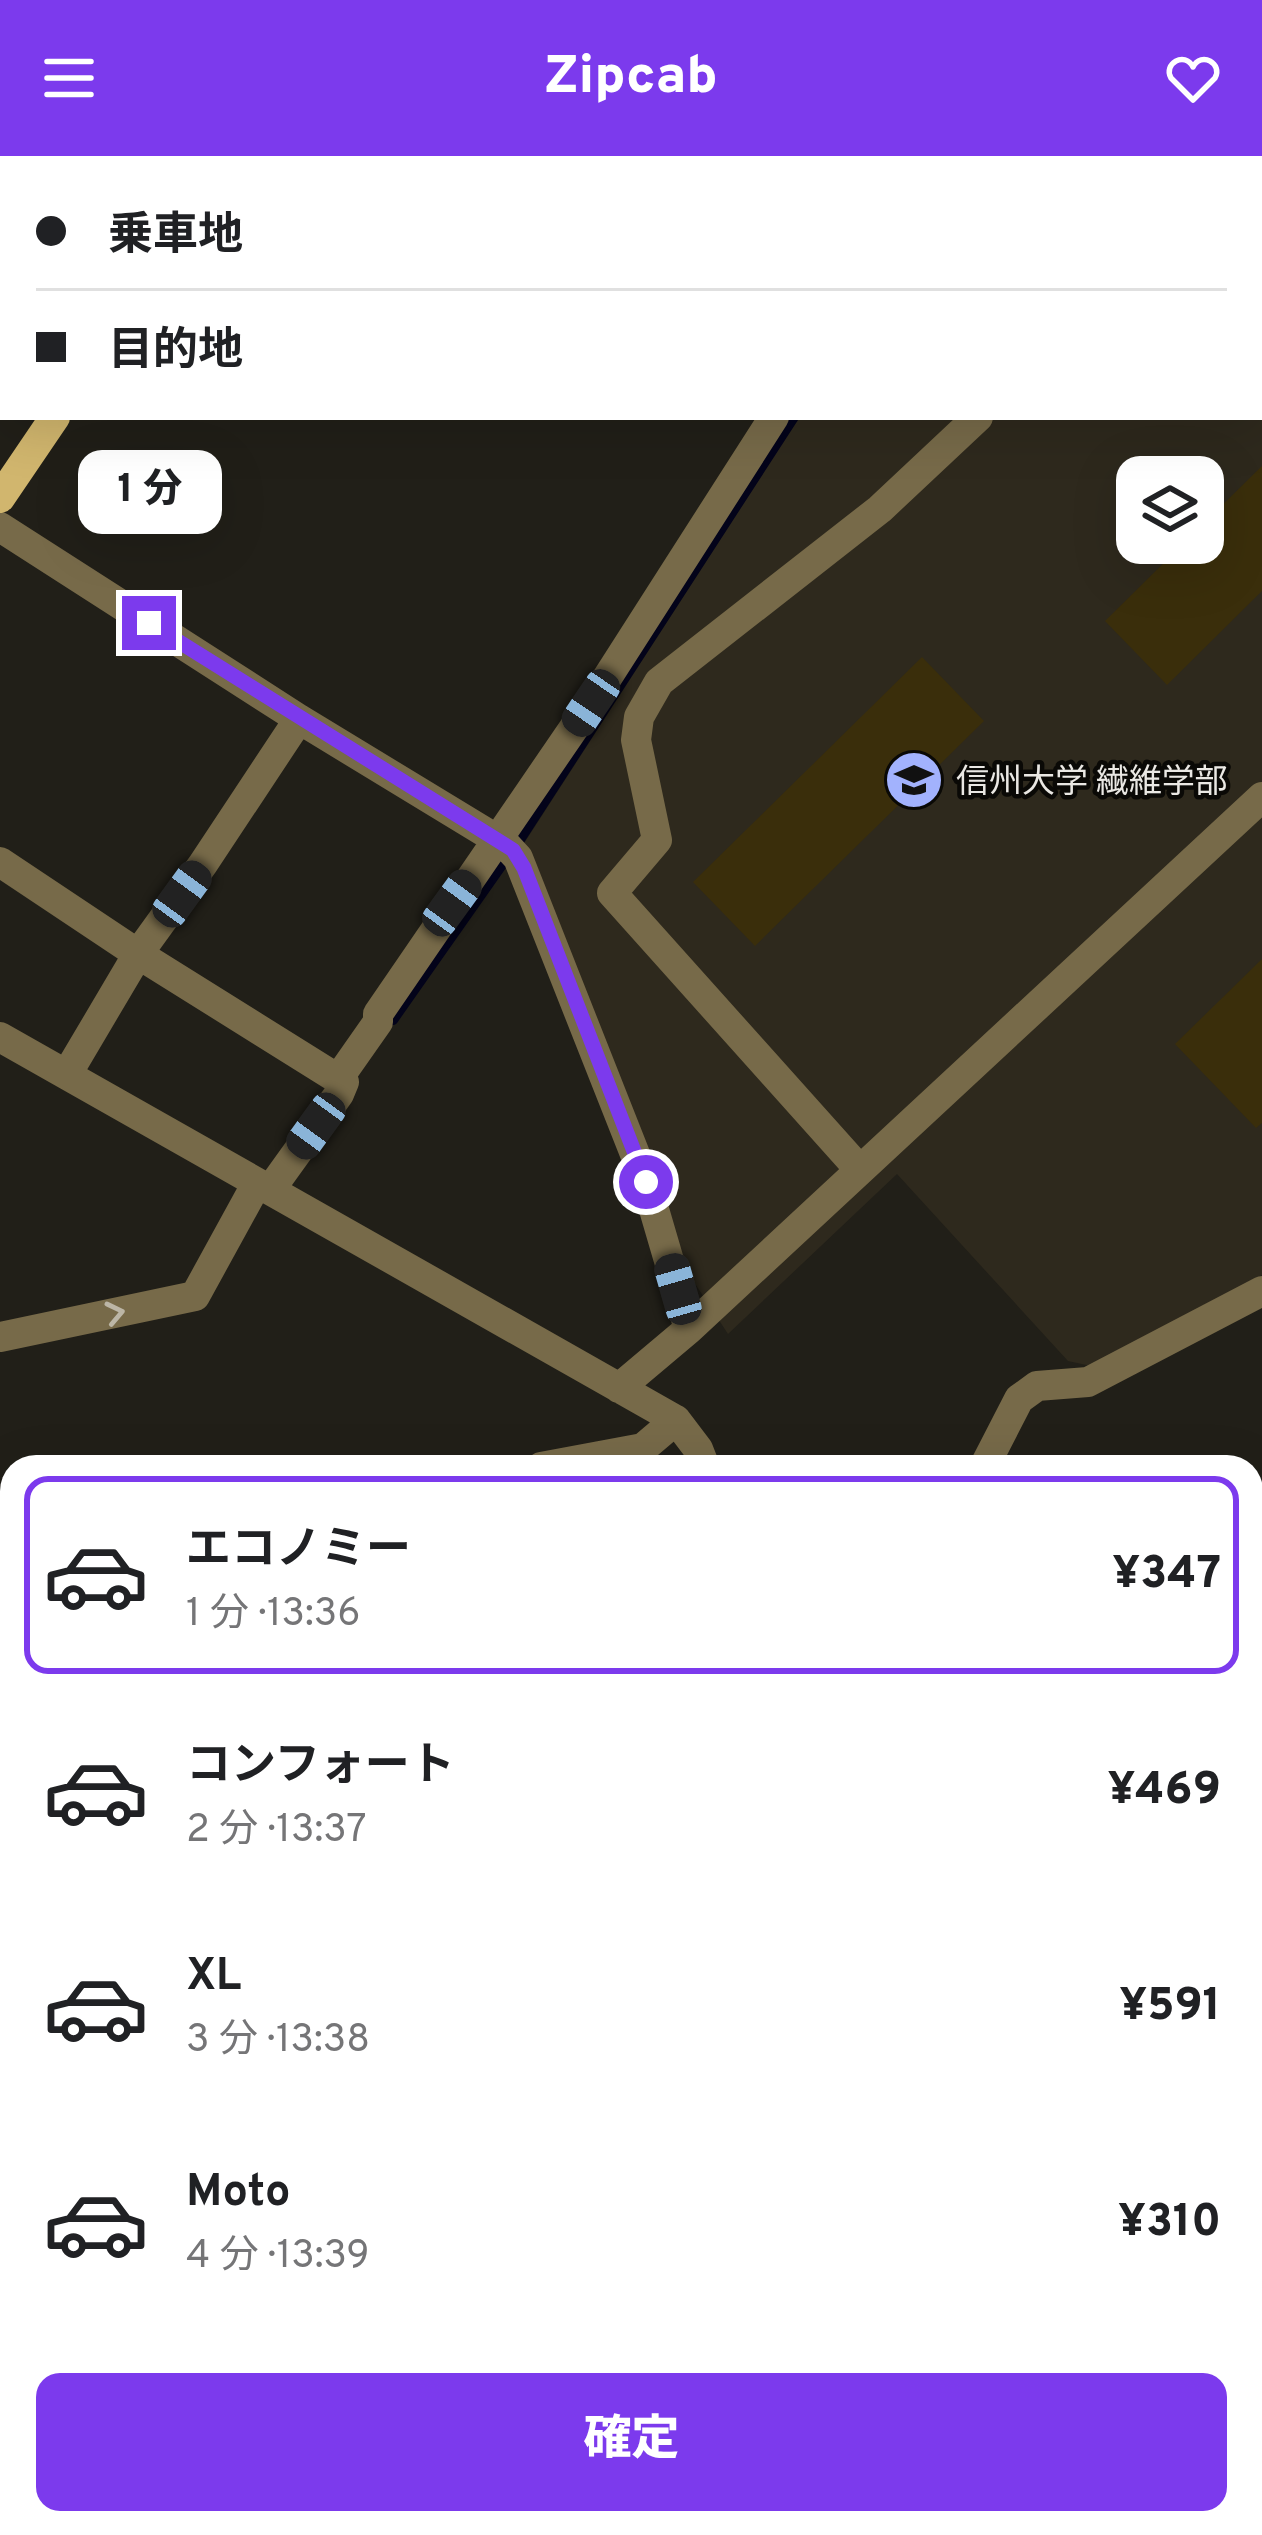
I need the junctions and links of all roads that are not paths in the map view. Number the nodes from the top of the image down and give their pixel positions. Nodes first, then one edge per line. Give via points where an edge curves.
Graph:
1 (53, 420) edge
2 (773, 420) edge
3 (974, 420) edge
4 (0, 498) edge
5 (0, 527) edge
6 (298, 719) junction
7 (1262, 797) edge
8 (506, 846) junction
9 (0, 862) edge
10 (138, 954) junction
11 (0, 1037) edge
12 (67, 1074) junction
13 (338, 1079) junction
14 (860, 1170) junction
15 (263, 1186) junction
16 (1262, 1291) edge
17 (689, 1329) junction
18 (0, 1337) edge
19 (619, 1388) junction
20 (676, 1420) junction
21 (606, 1455) edge
22 (700, 1455) edge
23 (990, 1455) edge

1 - 4 main road
2 - 8 street
3 - 14 street via 880,509 658,682 639,716 637,740 657,840 612,892
5 - 6 street
6 - 8 street
6 - 10 street
7 - 14 street
8 - 13 street via 440,922
8 - 17 street via 524,868 646,1182
9 - 10 street
10 - 12 street
10 - 13 street
11 - 12 street
12 - 15 street
13 - 15 street via 339,1094
14 - 17 street
18 -> 15 street via 195,1296
15 - 19 street
16 - 23 street via 1088,1382 1037,1386 1019,1400
17 - 19 street
19 - 20 street
20 - 21 street via 643,1448
20 - 22 street

